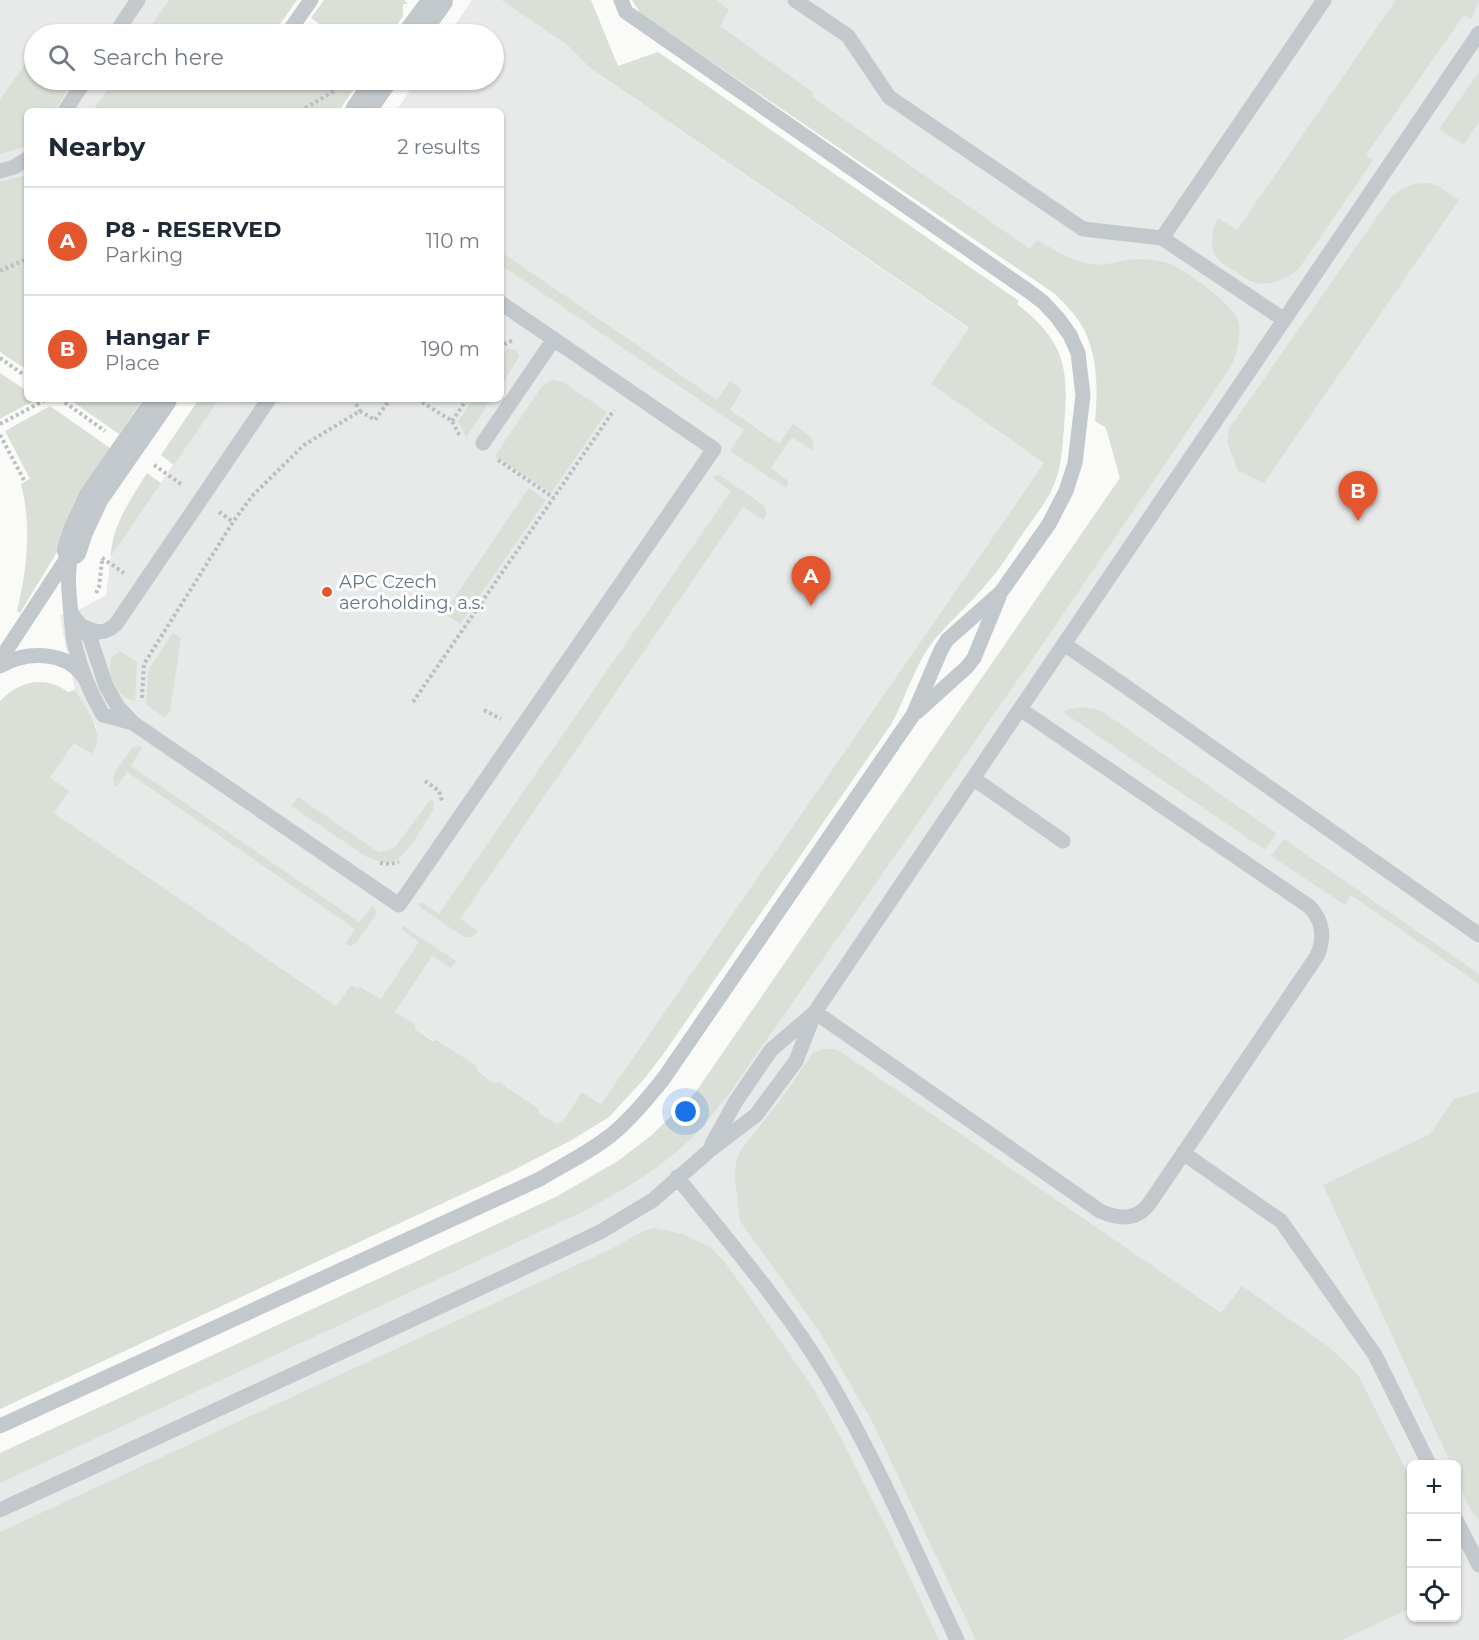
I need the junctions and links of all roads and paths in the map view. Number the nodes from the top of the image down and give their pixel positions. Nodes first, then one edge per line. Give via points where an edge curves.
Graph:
1 (138, 0) edge
2 (311, 0) edge
3 (621, 0) edge
4 (795, 0) edge
5 (1324, 0) edge
6 (436, 1) edge
7 (122, 24) edge
8 (293, 24) edge
9 (420, 24) edge
10 (1479, 33) edge
11 (79, 90) edge
12 (335, 90) edge
13 (375, 90) edge
14 (67, 108) edge
15 (305, 108) edge
16 (362, 108) edge
17 (24, 161) edge
18 (0, 171) edge
19 (1162, 238) junction
20 (24, 259) edge
21 (0, 271) edge
22 (504, 305) edge
23 (1283, 319) junction
24 (554, 339) junction
25 (519, 340) dead end
26 (504, 346) edge
27 (0, 358) edge
28 (24, 375) edge
29 (41, 402) edge
30 (64, 402) edge
31 (160, 402) edge
32 (267, 402) edge
33 (356, 402) edge
34 (388, 402) edge
35 (465, 402) edge
36 (616, 406) dead end
37 (360, 411) junction
38 (452, 421) dead end
39 (0, 424) edge
40 (106, 432) dead end
41 (0, 435) edge
42 (483, 443) dead end
43 (148, 461) dead end
44 (24, 480) dead end
45 (188, 489) dead end
46 (214, 508) dead end
47 (233, 522) junction
48 (72, 550) junction
49 (102, 558) dead end
50 (127, 575) dead end
51 (1001, 592) junction
52 (71, 614) junction
53 (82, 626) junction
54 (1064, 644) junction
55 (0, 660) edge
56 (0, 666) edge
57 (85, 678) junction
58 (413, 702) dead end
59 (141, 703) dead end
60 (1020, 709) junction
61 (913, 716) junction
62 (133, 723) junction
63 (974, 779) junction
64 (425, 781) dead end
65 (442, 805) dead end
66 (1063, 841) dead end
67 (403, 860) dead end
68 (374, 861) dead end
69 (1479, 934) edge
70 (815, 1012) junction
71 (710, 1150) junction
72 (1183, 1153) junction
73 (677, 1177) junction
74 (0, 1426) edge
75 (1427, 1460) edge
76 (0, 1510) edge
77 (1461, 1530) edge
78 (1479, 1565) edge
79 (957, 1640) edge

1 - 7 lane
2 - 8 lane
3 - 51 lane via 626,12 1035,296 1070,335 1078,353 1083,385 1075,463 1053,517
4 - 19 lane via 848,36 889,97 1083,229
5 - 19 lane
6 - 9 street
10 - 23 lane
11 - 14 lane
12 - 15 path
13 - 16 street
17 - 18 lane
19 - 23 lane
20 - 21 path
22 - 24 lane
23 - 54 lane
24 - 42 lane
24 - 62 lane via 714,449 399,904
25 - 26 path via 510,340
27 - 28 path
29 - 39 path
30 - 40 path
31 - 48 street via 94,496
32 - 53 lane via 116,624 103,632
33 - 37 path
34 - 37 path via 375,420
35 - 38 path
36 - 58 path
37 - 47 path via 304,445 253,495
41 - 44 path
43 - 45 path
46 - 47 path
47 - 59 path via 144,664
48 - 52 lane via 68,576
48 - 55 lane
49 - 50 path
51 - 61 lane via 947,640
51 - 61 lane via 974,658
52 - 53 lane
52 - 57 lane via 73,640
53 - 62 lane via 106,686
54 - 60 lane
54 - 69 lane
56 - 57 lane via 20,657 47,656 68,661
57 - 62 lane via 103,716
60 - 63 lane
60 - 72 lane via 1310,907 1320,921 1322,938 1317,956
61 - 74 lane via 682,1053 641,1107 615,1132 540,1179
63 - 66 lane
63 - 70 lane
64 - 65 path via 439,791
67 - 68 path via 390,864
70 - 71 lane via 771,1050 736,1101
70 - 71 lane via 796,1061 756,1115
70 - 72 lane via 1109,1215 1128,1218 1144,1210
71 - 73 lane
72 - 75 lane via 1281,1221 1375,1355
73 - 76 lane via 653,1200 600,1232
73 - 79 lane via 793,1326 827,1377 866,1449
77 - 78 lane

